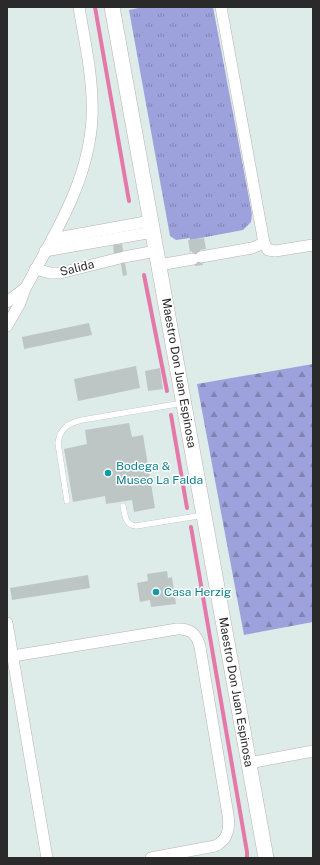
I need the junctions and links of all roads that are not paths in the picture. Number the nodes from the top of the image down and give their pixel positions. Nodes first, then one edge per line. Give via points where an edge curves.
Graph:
1 (79, 7) edge
2 (112, 7) edge
3 (221, 7) edge
4 (152, 226) junction
5 (52, 239) junction
6 (264, 244) junction
7 (313, 245) edge
8 (45, 251) junction
9 (158, 258) junction
10 (35, 269) junction
11 (25, 289) junction
12 (7, 302) edge
13 (7, 326) edge
14 (184, 402) junction
15 (67, 501) dead end
16 (123, 506) dead end
17 (204, 515) junction
18 (7, 623) edge
19 (13, 656) junction
20 (313, 751) edge
21 (249, 763) junction
22 (46, 858) edge
23 (151, 858) edge
24 (266, 858) edge

1 - 5 street via 91,88 90,137 76,188
2 - 4 main road, Maestro Don Juan Espinosa
3 - 6 street
4 - 5 street
4 - 8 street
4 - 9 main road, Maestro Don Juan Espinosa
5 - 8 street
6 - 7 street via 268,250 275,252
6 - 9 street, Salida via 197,258
8 - 10 street
9 - 10 street, Salida via 122,257 60,273
9 - 14 main road, Maestro Don Juan Espinosa
10 - 11 street
11 - 12 street
11 - 13 street
14 - 15 lane via 72,422 64,428 58,443
14 - 17 main road, Maestro Don Juan Espinosa
16 - 17 lane via 127,522 132,526
17 - 21 main road, Maestro Don Juan Espinosa
18 - 19 street
19 - 22 street
19 - 23 street via 177,629 187,630 196,636 227,808 228,832 223,841 215,846
20 - 21 street
21 - 24 main road, Maestro Don Juan Espinosa

